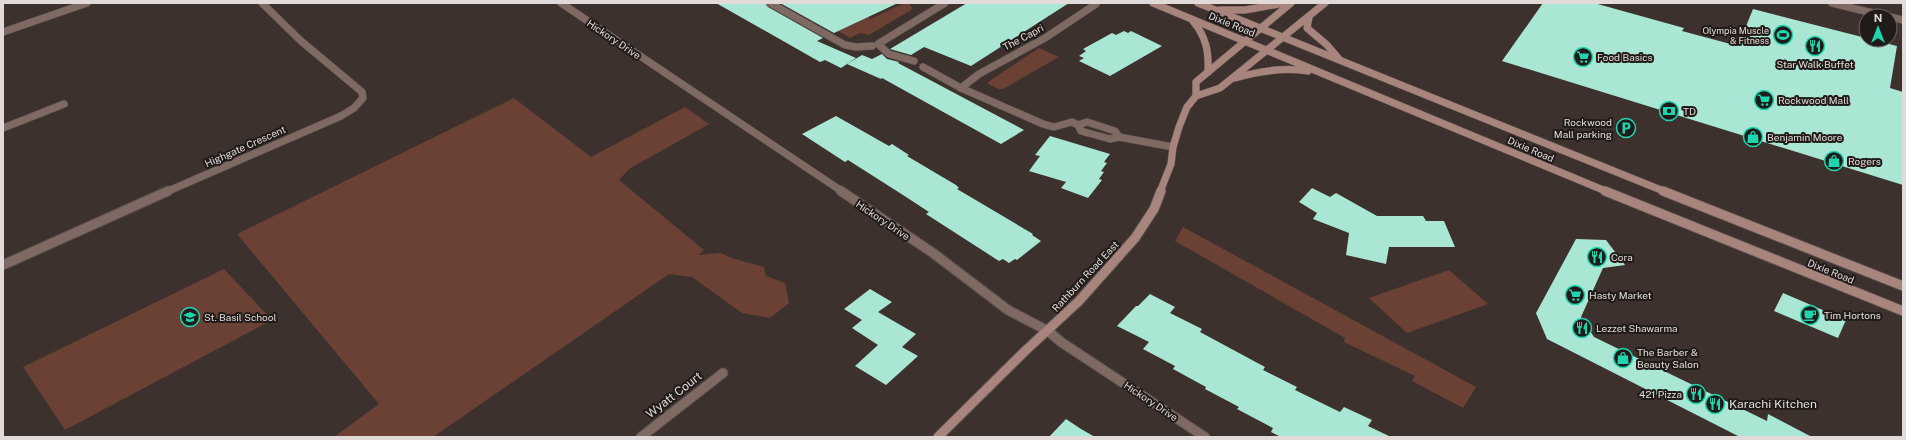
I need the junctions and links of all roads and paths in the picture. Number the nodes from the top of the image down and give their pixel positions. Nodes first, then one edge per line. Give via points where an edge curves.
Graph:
1 (87, 3) edge
2 (262, 3) edge
3 (561, 3) edge
4 (770, 3) edge
5 (930, 3) edge
6 (945, 3) edge
7 (1153, 3) edge
8 (1198, 3) edge
9 (1285, 3) edge
10 (1291, 3) edge
11 (1325, 3) edge
12 (1832, 3) edge
13 (1096, 4) dead end
14 (938, 7) junction
15 (1214, 9) junction
16 (1858, 9) edge
17 (1310, 16) junction
18 (1192, 20) junction
19 (1261, 28) junction
20 (3, 32) edge
21 (1284, 37) junction
22 (1246, 41) junction
23 (872, 46) dead end
24 (1268, 50) junction
25 (914, 61) dead end
26 (1340, 61) junction
27 (923, 67) dead end
28 (1208, 72) junction
29 (1323, 74) junction
30 (1231, 80) junction
31 (961, 88) junction
32 (1196, 96) junction
33 (64, 104) dead end
34 (3, 128) edge
35 (1173, 147) junction
36 (3, 265) edge
37 (1903, 286) edge
38 (1903, 311) edge
39 (1048, 331) junction
40 (723, 373) dead end
41 (641, 437) edge
42 (938, 437) edge
43 (1205, 437) edge

1 - 20 street
2 - 36 street, Highgate Crescent via 301,42 362,92 363,98 359,104 340,117
3 - 39 street, Hickory Drive via 933,253 1008,310
4 - 23 street via 845,45
5 - 14 street
6 - 14 street
7 - 18 main road, Dixie Road
8 - 15 main road, Dixie Road
9 - 15 main road via 1245,10
10 - 19 main road, Rathburn Road East
11 - 17 main road
12 - 16 street
13 - 31 street, The Capri via 1039,42 988,67
14 - 25 street via 878,44 892,56
15 - 19 main road, Dixie Road
17 - 21 main road
17 - 26 main road via 1306,23 1307,28 1327,45
18 - 22 main road, Dixie Road
18 - 28 main road via 1206,37 1209,53
19 - 21 main road, Dixie Road
19 - 22 main road, Rathburn Road East
21 - 24 main road
21 - 26 main road, Dixie Road
22 - 24 main road, Dixie Road
22 - 28 main road, Rathburn Road East
24 - 29 main road, Dixie Road
24 - 30 main road
26 - 37 main road, Dixie Road
27 - 31 street
28 - 32 main road, Rathburn Road East via 1196,82
29 - 30 main road via 1290,69 1260,72
29 - 38 main road, Dixie Road via 1643,207
30 - 32 main road via 1220,88
31 - 35 street via 1043,124 1054,127 1072,122 1078,124 1081,131 1110,139 1119,136
32 - 35 main road, Rathburn Road East via 1187,107
33 - 34 street
35 - 39 main road, Rathburn Road East via 1165,184 1154,209 1139,232 1079,301
39 - 42 main road, Rathburn Road East
39 - 43 street, Hickory Drive
40 - 41 street, Wyatt Court

